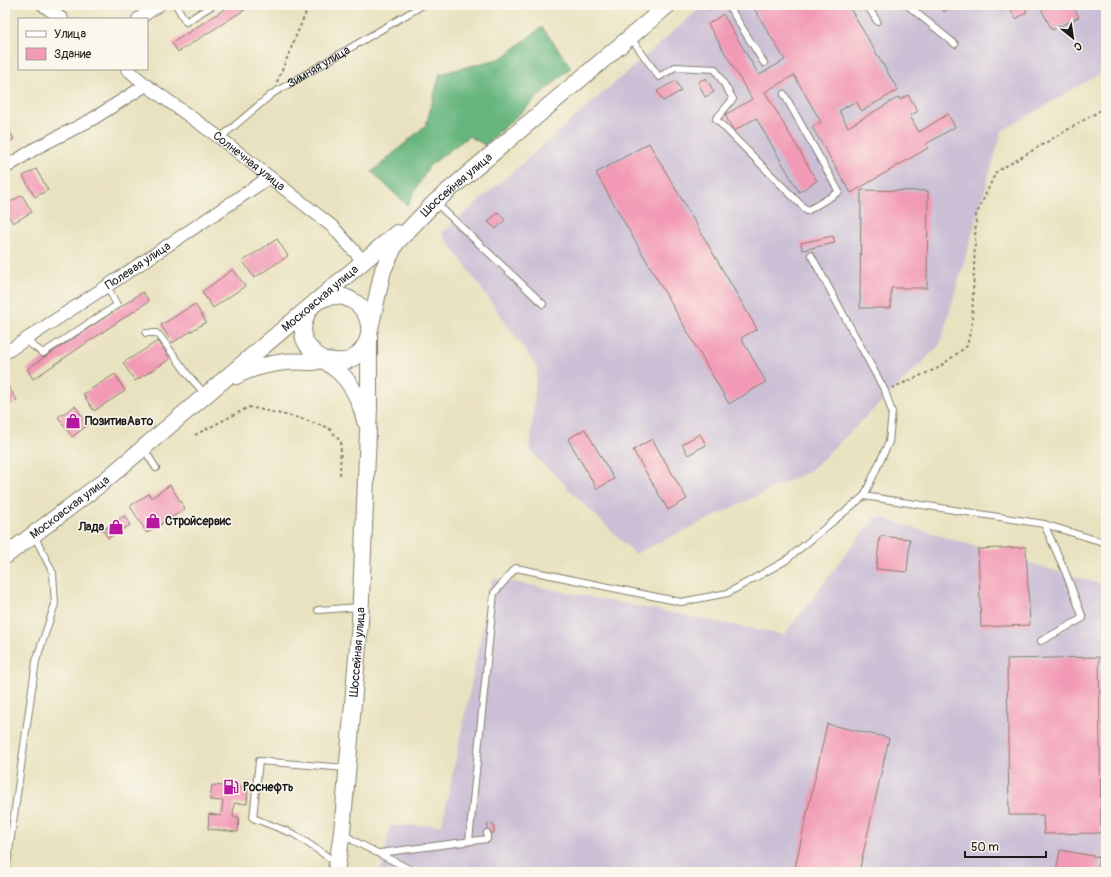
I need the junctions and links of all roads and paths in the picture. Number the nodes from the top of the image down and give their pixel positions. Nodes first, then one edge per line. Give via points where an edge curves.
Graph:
1 (43, 5) edge
2 (159, 5) edge
3 (176, 5) edge
4 (212, 5) edge
5 (309, 5) edge
6 (424, 5) edge
7 (668, 5) edge
8 (728, 5) edge
9 (867, 5) edge
10 (907, 5) edge
11 (61, 18) edge
12 (140, 18) edge
13 (877, 21) dead end
14 (630, 37) junction
15 (955, 44) dead end
16 (764, 63) dead end
17 (128, 70) edge
18 (146, 84) junction
19 (272, 94) junction
20 (784, 94) dead end
21 (1106, 107) edge
22 (220, 138) junction
23 (5, 168) edge
24 (270, 177) junction
25 (435, 202) junction
26 (811, 255) dead end
27 (363, 262) junction
28 (107, 286) junction
29 (315, 303) junction
30 (543, 304) dead end
31 (370, 333) junction
32 (146, 334) dead end
33 (25, 340) junction
34 (5, 353) edge
35 (325, 360) junction
36 (885, 391) junction
37 (206, 396) junction
38 (368, 432) junction
39 (195, 435) dead end
40 (144, 449) junction
41 (156, 468) dead end
42 (340, 477) dead end
43 (864, 496) junction
44 (1044, 524) junction
45 (34, 535) junction
46 (1106, 543) edge
47 (5, 556) edge
48 (360, 607) junction
49 (318, 610) dead end
50 (1041, 642) dead end
51 (348, 768) junction
52 (342, 832) junction
53 (487, 833) dead end
54 (469, 841) junction
55 (380, 853) junction
56 (337, 868) edge
57 (6, 872) edge
58 (415, 872) edge

1 - 11 street
2 - 12 street
3 - 4 lane via 186,22
5 - 19 path
6 - 19 lane, Зимняя улица
7 - 14 main road, Шоссейная улица
8 - 16 lane
9 - 13 lane
10 - 15 lane
14 - 20 lane via 659,78 675,67 714,69 733,99 716,119 807,211 840,192
14 - 25 main road, Шоссейная улица
17 - 18 street, Солнечная улица
18 - 22 street, Солнечная улица
18 - 23 street via 91,120 36,148
19 - 22 lane, Зимняя улица
21 - 36 path via 996,172 976,215 972,323 967,346 938,368
22 - 24 street, Солнечная улица
24 - 27 street, Солнечная улица via 333,227
24 - 28 street, Полевая улица
25 - 27 main road, Московская улица
25 - 30 lane
25 - 31 main road, Шоссейная улица via 396,243 389,256 383,270
26 - 36 lane
27 - 29 main road, Московская улица
28 - 33 street, Полевая улица
28 - 33 lane via 117,305 105,313 43,353
29 - 31 main road via 331,296 344,297 356,302 367,315
29 - 35 main road via 304,321 304,337 312,352
29 - 37 main road, Московская улица
31 - 35 main road, Московская улица via 364,348 352,358 337,362
31 - 38 main road, Шоссейная улица
32 - 37 lane via 156,333 160,336
33 - 34 street, Полевая улица
35 - 37 main road, Московская улица via 285,362 255,368 224,382
35 - 38 main road, Шоссейная улица via 342,374 351,386
36 - 43 lane via 892,412 889,442
37 - 40 main road, Московская улица
38 - 48 main road, Шоссейная улица
39 - 42 path via 250,407 299,418 329,428 341,442
40 - 41 lane
40 - 45 main road, Московская улица
43 - 44 lane
43 - 54 lane via 785,561 728,593 682,602 516,568 494,593
44 - 46 lane
44 - 50 lane via 1083,618
45 - 47 main road, Московская улица
45 - 57 lane via 53,573 55,604 36,661
48 - 49 lane
48 - 51 main road, Шоссейная улица
51 - 52 main road, Шоссейная улица
51 - 56 lane via 259,761 253,818 294,834
52 - 55 lane via 354,841
52 - 56 main road, Шоссейная улица
53 - 54 lane via 487,839
54 - 55 lane
55 - 58 lane

